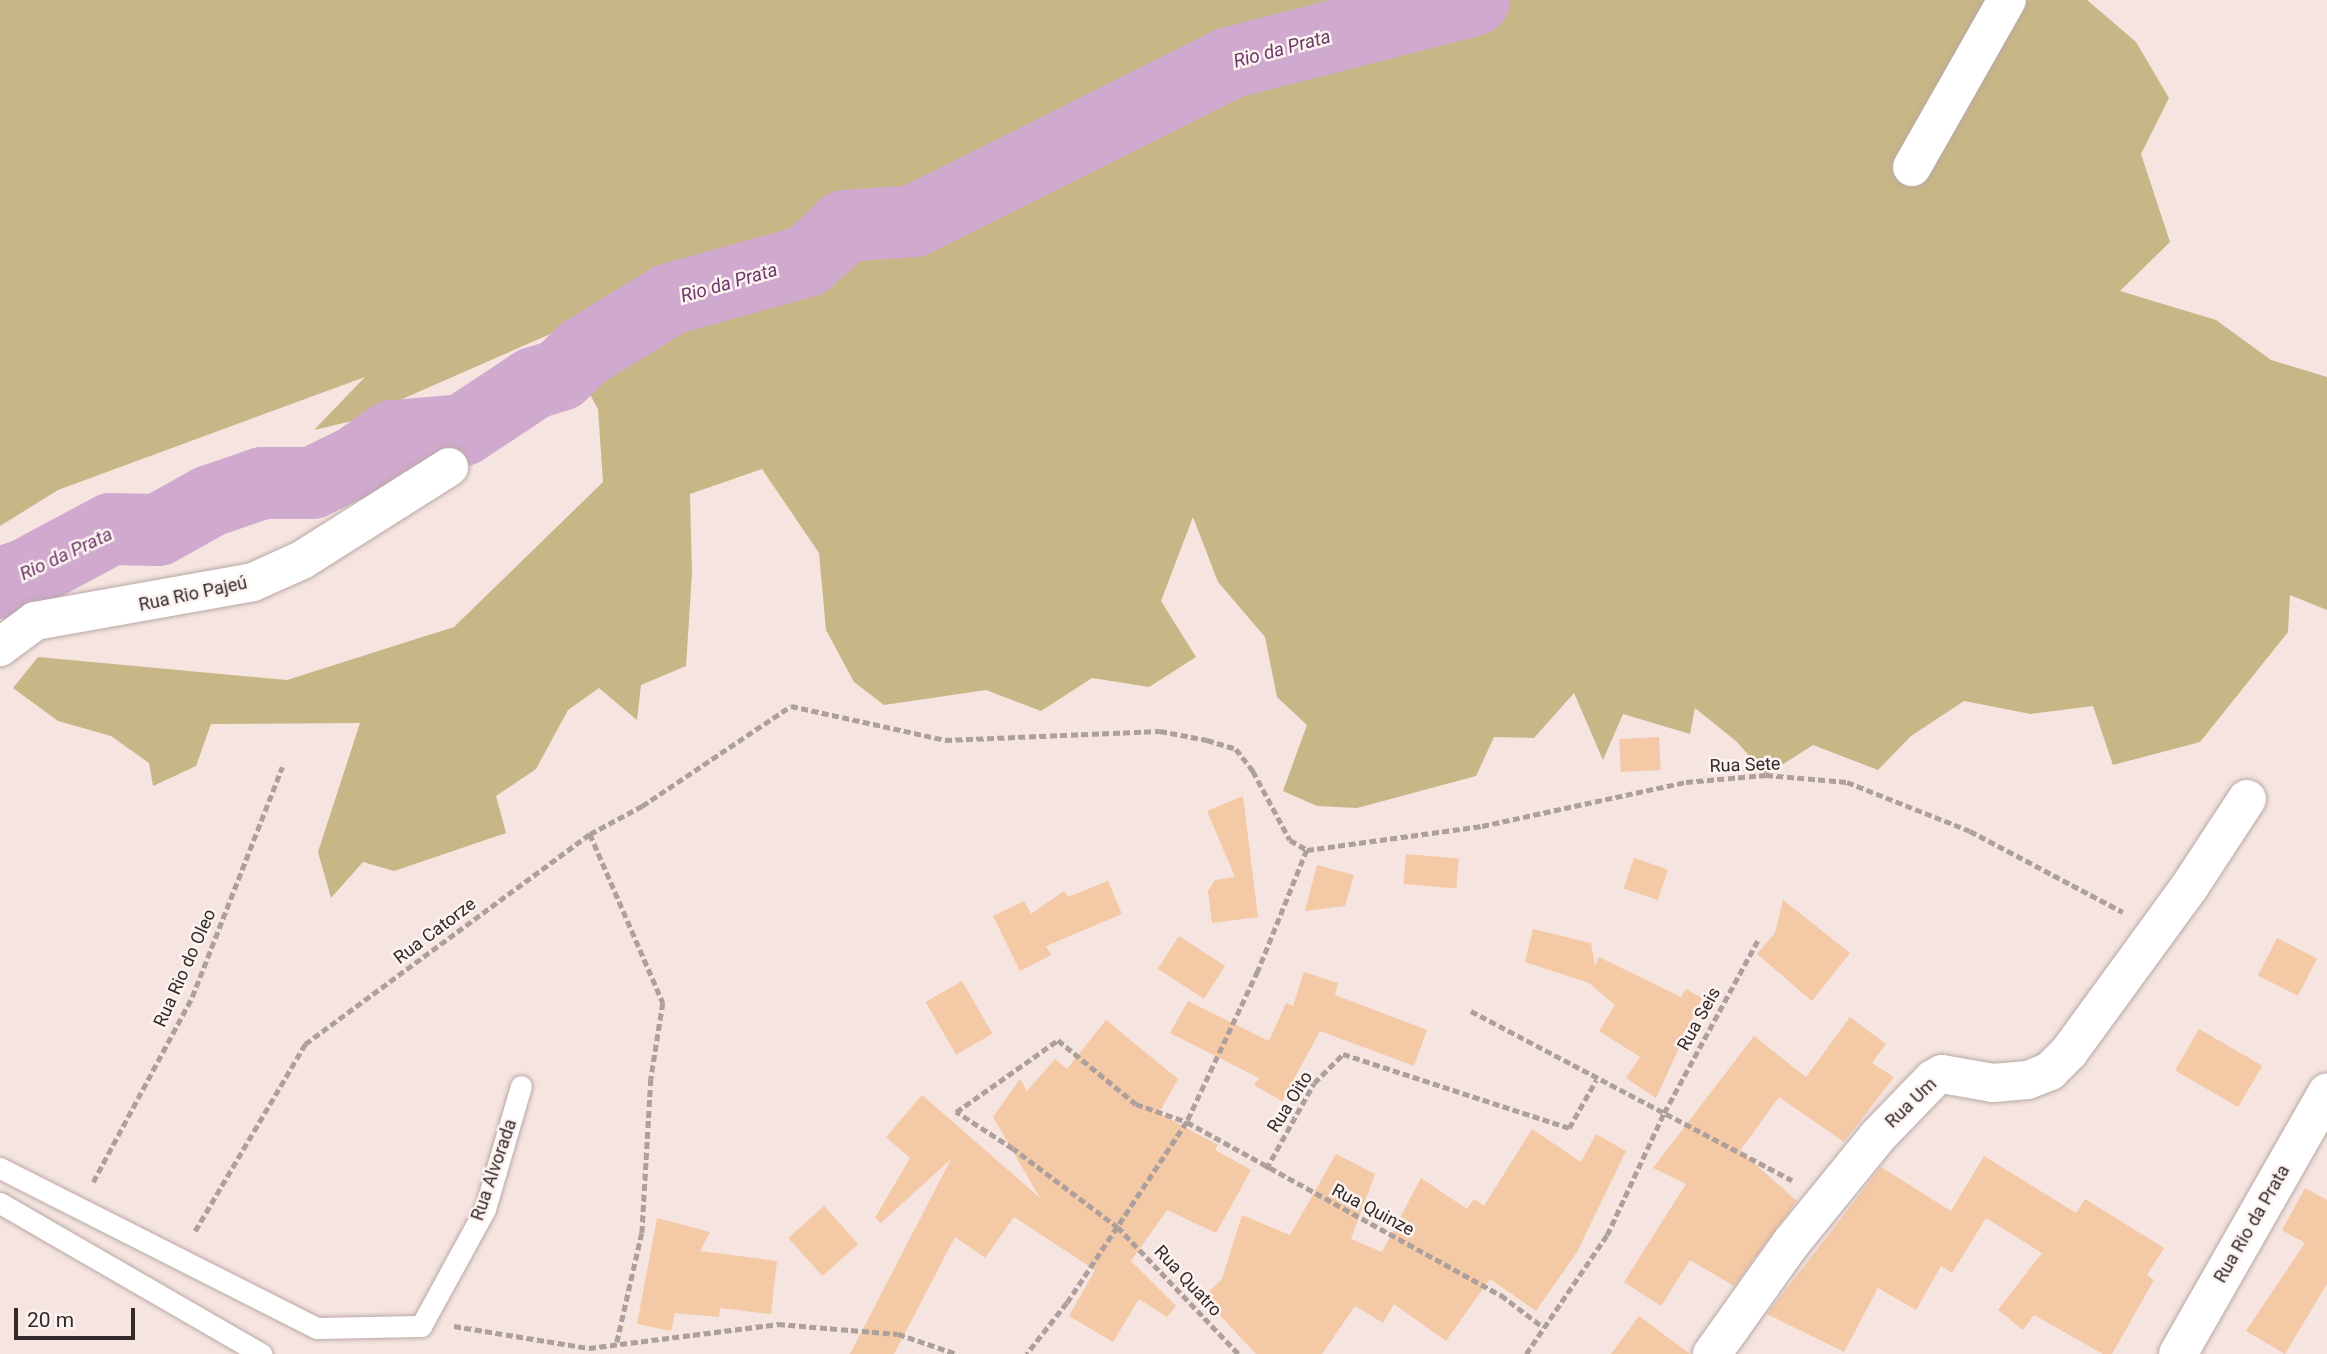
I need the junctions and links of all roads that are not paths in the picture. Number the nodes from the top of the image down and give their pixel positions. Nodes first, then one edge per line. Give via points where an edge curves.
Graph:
1 (2007, 0) edge
2 (1912, 167) dead end
3 (449, 467) dead end
4 (0, 647) edge
5 (2247, 799) dead end
6 (522, 1086) dead end
7 (2327, 1093) edge
8 (0, 1168) edge
9 (0, 1203) edge
10 (262, 1354) edge
11 (1712, 1354) edge
12 (2178, 1354) edge

1 - 2 street
3 - 4 street, Rua Rio Pajeú via 302,560 253,582 35,621
5 - 11 street, Rua Um via 2069,1052 2050,1070 2010,1083 1958,1074 1933,1079 1827,1199
6 - 8 lane, Rua Alvorada via 485,1209 421,1326 317,1328
7 - 12 street, Rua Rio da Prata
9 - 10 lane

